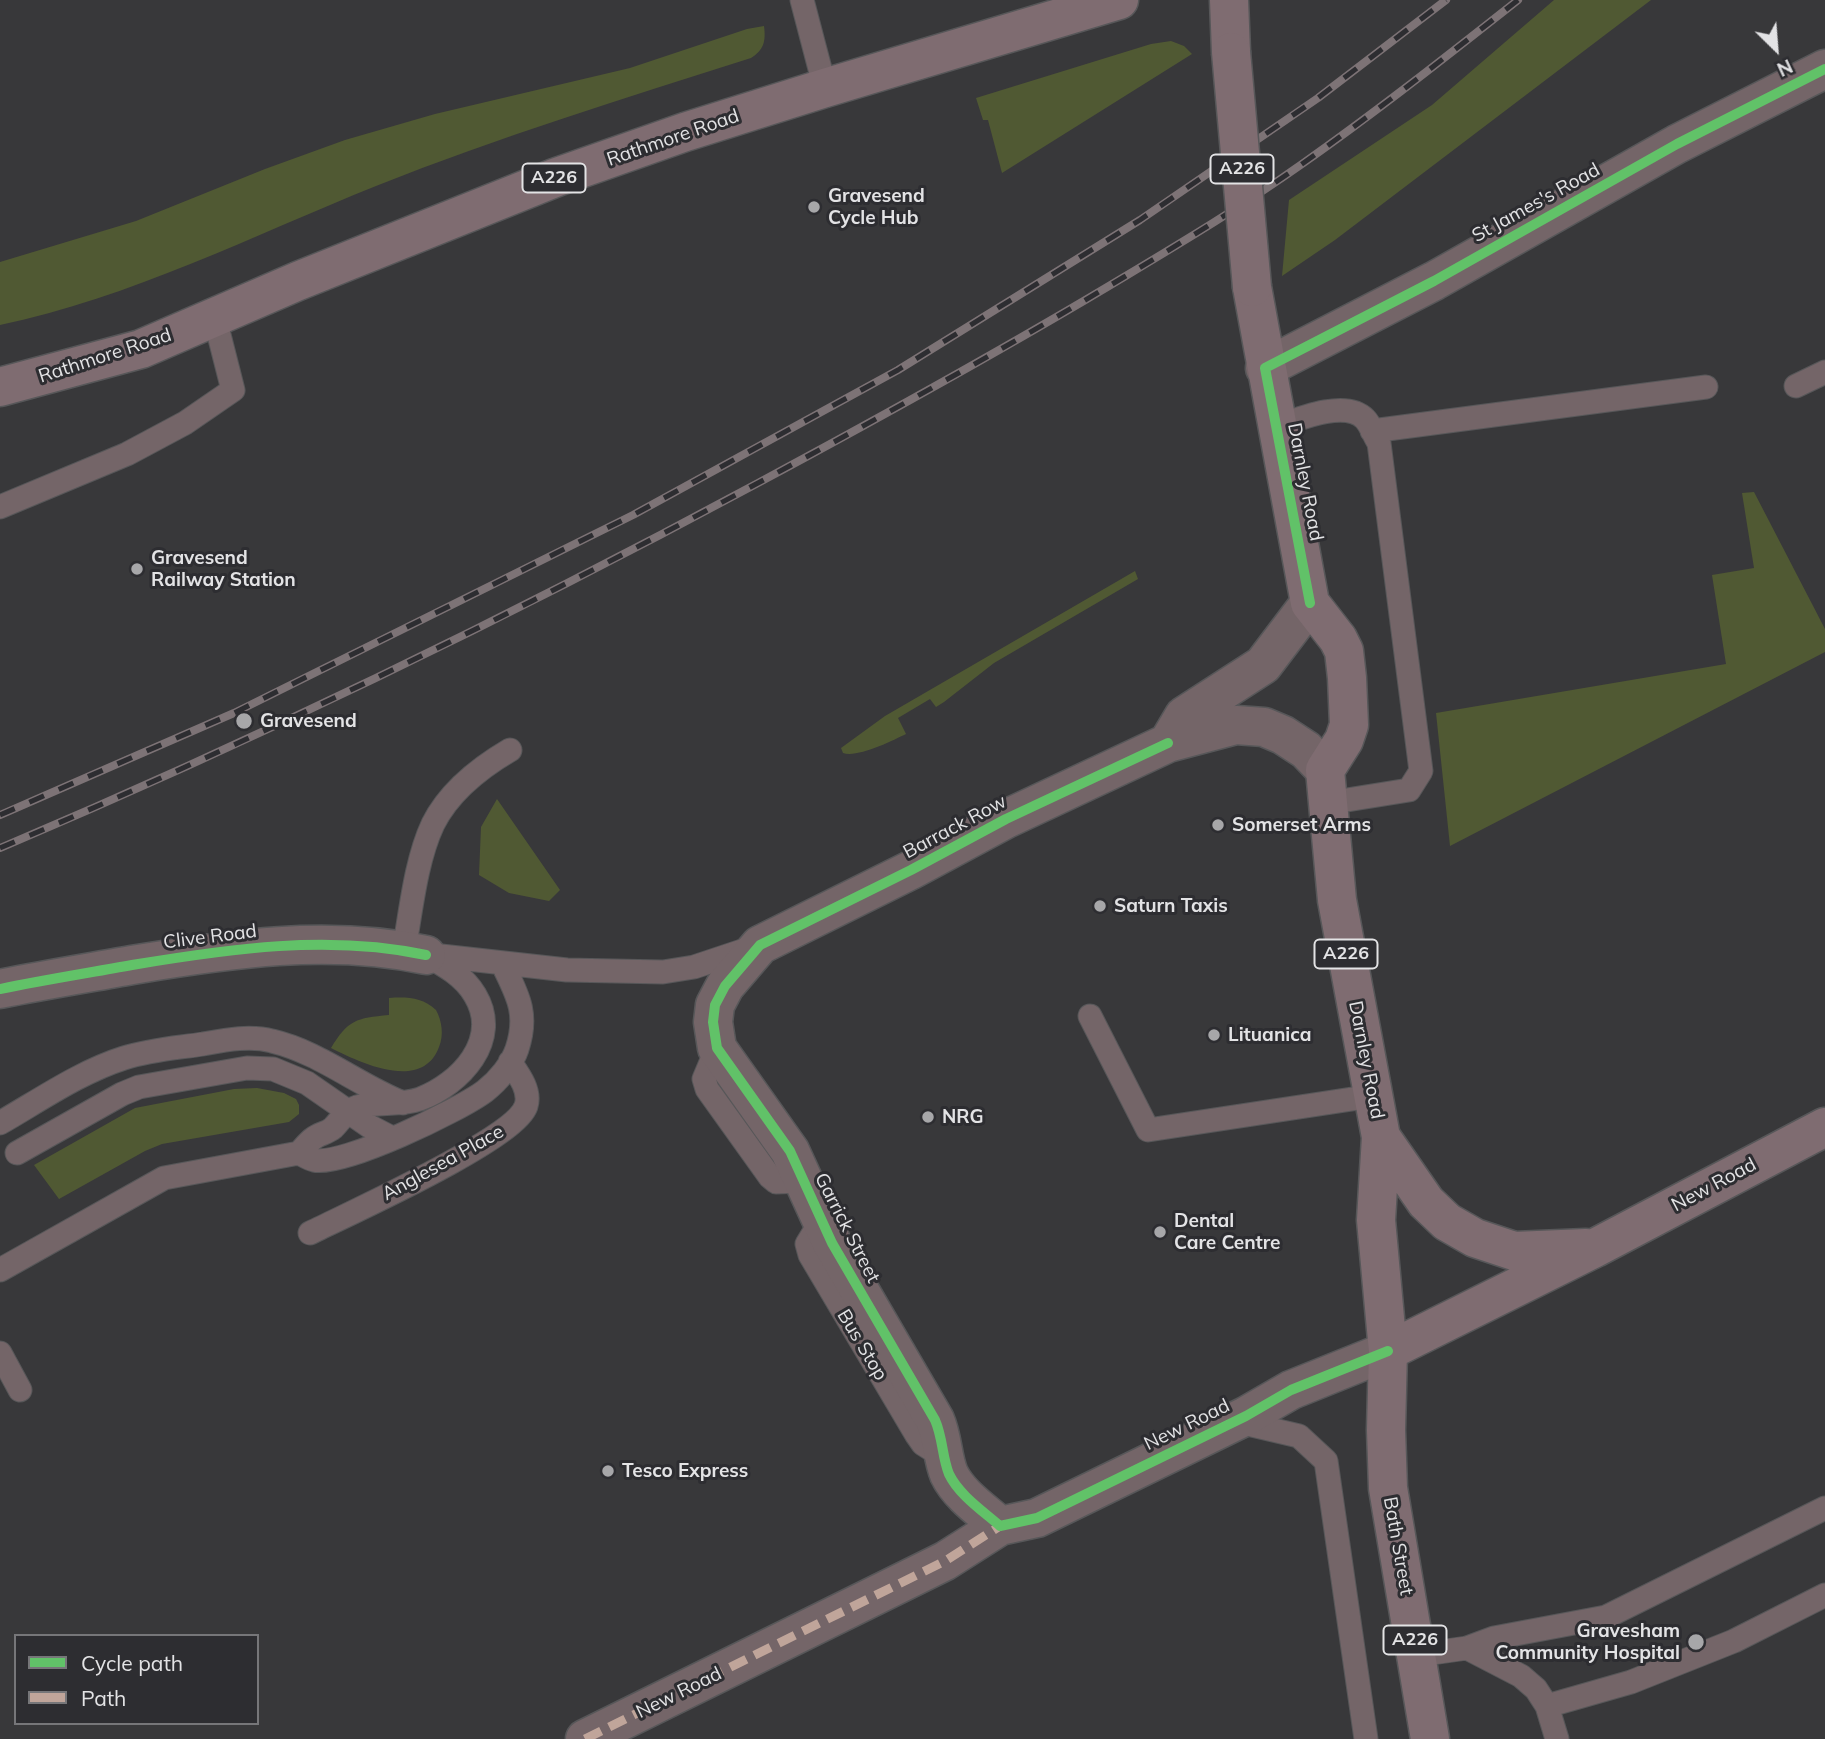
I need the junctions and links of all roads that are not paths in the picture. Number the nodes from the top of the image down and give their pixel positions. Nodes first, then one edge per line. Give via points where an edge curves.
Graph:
1 (802, 0) edge
2 (1119, 0) edge
3 (1229, 0) edge
4 (1825, 69) edge
5 (825, 88) junction
6 (215, 319) junction
7 (1265, 368) junction
8 (1825, 372) edge
9 (1796, 386) dead end
10 (0, 387) edge
11 (1706, 387) dead end
12 (1276, 427) junction
13 (1372, 431) junction
14 (0, 507) edge
15 (1310, 603) junction
16 (1168, 743) junction
17 (510, 750) dead end
18 (1326, 786) junction
19 (760, 945) junction
20 (415, 952) junction
21 (502, 963) junction
22 (0, 989) edge
23 (1090, 1016) dead end
24 (510, 1062) junction
25 (1372, 1096) junction
26 (403, 1103) junction
27 (347, 1112) junction
28 (0, 1123) edge
29 (1825, 1127) edge
30 (1381, 1137) junction
31 (392, 1138) junction
32 (17, 1153) dead end
33 (299, 1153) junction
34 (310, 1233) dead end
35 (1595, 1248) junction
36 (0, 1270) edge
37 (1388, 1351) junction
38 (0, 1353) edge
39 (20, 1390) dead end
40 (1235, 1421) junction
41 (1825, 1508) edge
42 (1000, 1526) junction
43 (1825, 1595) edge
44 (1467, 1648) junction
45 (1418, 1656) junction
46 (1547, 1706) junction
47 (585, 1739) edge
48 (1366, 1739) edge
49 (1430, 1739) edge
50 (1557, 1739) edge

1 - 5 lane
2 - 5 main road, Rathmore Road / A226
3 - 7 main road, Darnley Road / A226, bridge via 1252,288
4 - 7 street, St James's Road via 1677,144 1434,281
5 - 6 main road, Rathmore Road / A226 via 557,177
6 - 10 main road, Rathmore Road / A226 via 141,349
6 - 14 lane via 233,390 127,454
7 - 12 main road, Darnley Road / A226
8 - 9 lane
11 - 13 lane
12 - 13 lane via 1343,409 1364,418
12 - 15 main road, Darnley Road / A226
13 - 18 lane via 1378,443 1421,771 1409,790
15 - 16 street via 1264,665 1184,716
15 - 18 main road, Darnley Road / A226 via 1344,651 1347,678 1349,725
16 - 18 street, Barrack Row via 1236,725 1264,727 1306,750
16 - 19 street, Barrack Row via 1006,819
17 - 20 lane via 480,768 434,821 425,845
18 - 25 main road, Darnley Road / A226 via 1337,900
19 - 21 lane, Clive Road via 663,972
19 - 42 street, Garrick Street via 724,986 715,1005 717,1048 789,1151 856,1286 935,1420 951,1477
20 - 21 lane, Clive Road
20 - 22 street, Clive Road via 341,944 245,950
20 - 26 lane via 456,974 471,990 481,1011 482,1033 476,1054 455,1080 423,1098
21 - 24 lane via 522,1011 522,1030
23 - 25 lane via 1148,1130
24 - 31 lane via 487,1089 456,1109
24 - 34 lane, Anglesea Place via 527,1095 525,1109 516,1121 459,1157
25 - 30 main road, Darnley Road / A226
26 - 27 lane
26 - 28 lane via 303,1051 272,1040 246,1038 121,1059
27 - 31 lane
27 - 32 lane via 293,1076 247,1068 139,1087
27 - 33 lane
29 - 35 main road, New Road / A226
30 - 35 main road, A226 via 1426,1202 1447,1222 1475,1238 1514,1251
30 - 37 main road, A226 via 1376,1220
31 - 33 lane via 352,1154 315,1161
33 - 36 lane via 164,1178
35 - 37 main road, New Road / A226
37 - 40 street, New Road via 1291,1390
37 - 45 main road, Bath Street / A226 via 1388,1488
38 - 39 lane
40 - 42 street, New Road via 1037,1518
40 - 48 lane via 1299,1436 1326,1461
41 - 44 lane via 1606,1617 1494,1638
42 - 47 street, New Road via 945,1561
43 - 46 lane via 1734,1641 1631,1682
44 - 45 lane
44 - 46 lane via 1521,1675
45 - 49 main road, Bath Street / A226
46 - 50 lane

